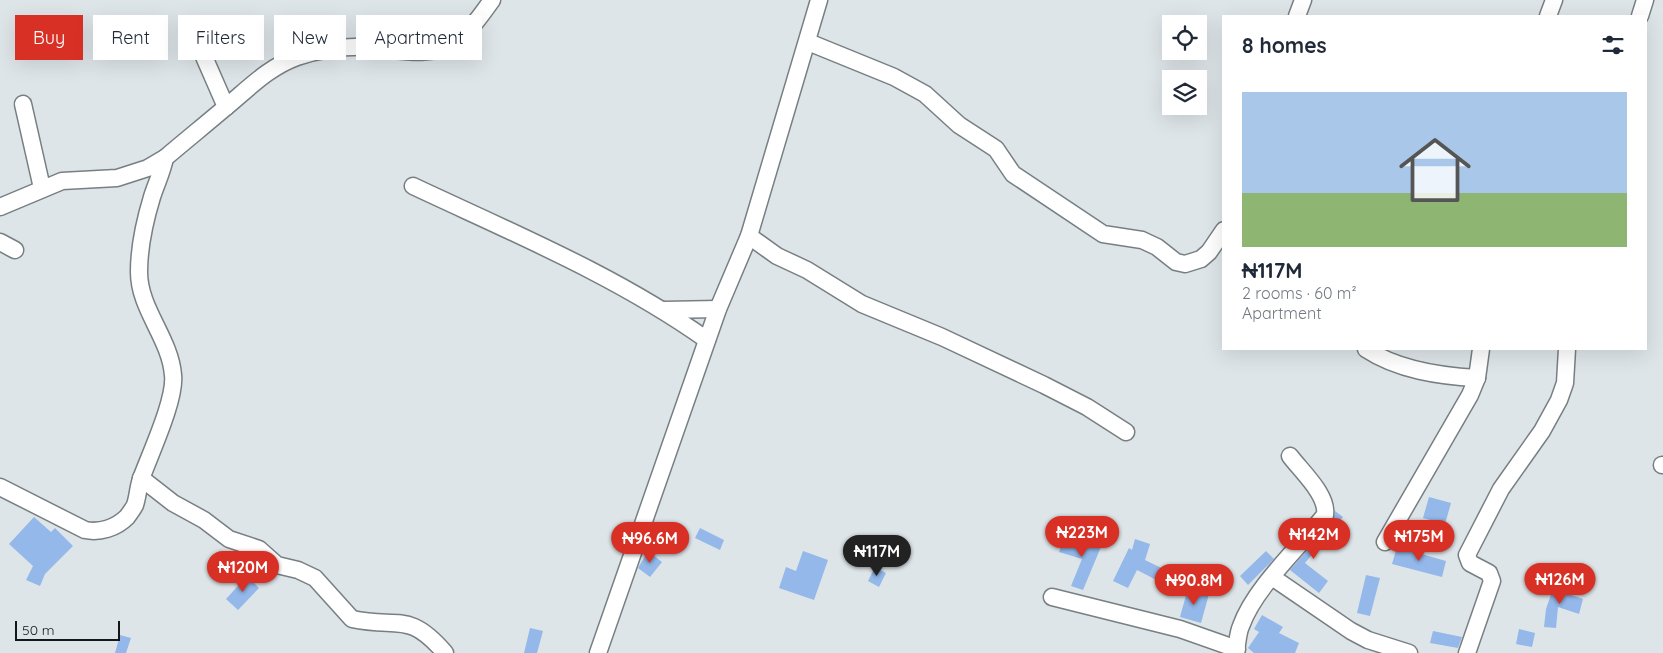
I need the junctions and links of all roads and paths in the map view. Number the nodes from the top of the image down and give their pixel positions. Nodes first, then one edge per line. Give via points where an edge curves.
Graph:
1 (492, 0) edge
2 (819, 0) edge
3 (1302, 0) edge
4 (1554, 0) edge
5 (1645, 0) edge
6 (1296, 15) edge
7 (1548, 15) edge
8 (1640, 15) edge
9 (808, 42) junction
10 (205, 60) edge
11 (22, 104) dead end
12 (226, 107) junction
13 (165, 158) junction
14 (148, 168) junction
15 (161, 179) junction
16 (413, 186) dead end
17 (42, 188) junction
18 (0, 207) edge
19 (1222, 233) edge
20 (749, 236) junction
21 (0, 242) edge
22 (15, 250) dead end
23 (718, 309) junction
24 (664, 310) junction
25 (707, 340) junction
26 (1368, 350) edge
27 (1481, 350) edge
28 (1567, 350) edge
29 (1477, 378) junction
30 (1126, 432) dead end
31 (1290, 456) dead end
32 (142, 478) junction
33 (0, 487) edge
34 (1385, 542) dead end
35 (1272, 577) junction
36 (1052, 597) dead end
37 (1236, 651) edge
38 (445, 653) edge
39 (598, 653) edge
40 (1409, 653) edge
41 (1467, 653) edge

1 - 12 street via 465,33 445,47 416,52 370,47 321,50 279,64
2 - 9 street
3 - 6 street
4 - 7 street
5 - 8 street
9 - 19 street via 894,77 925,94 959,125 996,149 1013,174 1103,234 1142,240 1157,247 1170,259 1185,264 1205,255
9 - 20 street
10 - 12 street
11 - 17 street
12 - 13 street
13 - 14 street
13 - 15 street
14 - 15 street
14 - 17 street via 117,178 76,179
15 - 32 street via 152,199 139,262 140,287 167,347 174,386
16 - 24 street via 525,238
17 - 18 street
20 - 23 street
20 - 30 street via 777,256 807,270 862,304 1044,385
21 - 22 street
23 - 24 street
23 - 25 street
24 - 25 street
25 - 39 street
26 - 29 street via 1413,369
27 - 29 street
28 - 41 street via 1566,382 1552,414 1501,489 1467,554 1470,563 1489,573 1492,581
29 - 34 street
31 - 35 street via 1322,499 1325,515
32 - 33 street via 135,505 125,519 109,528 93,531 85,530
32 - 38 street via 173,503 229,539 258,549 277,565 315,578 352,619 416,627 430,636
35 - 37 street via 1241,626
35 - 40 street via 1351,631
36 - 37 street via 1180,629

